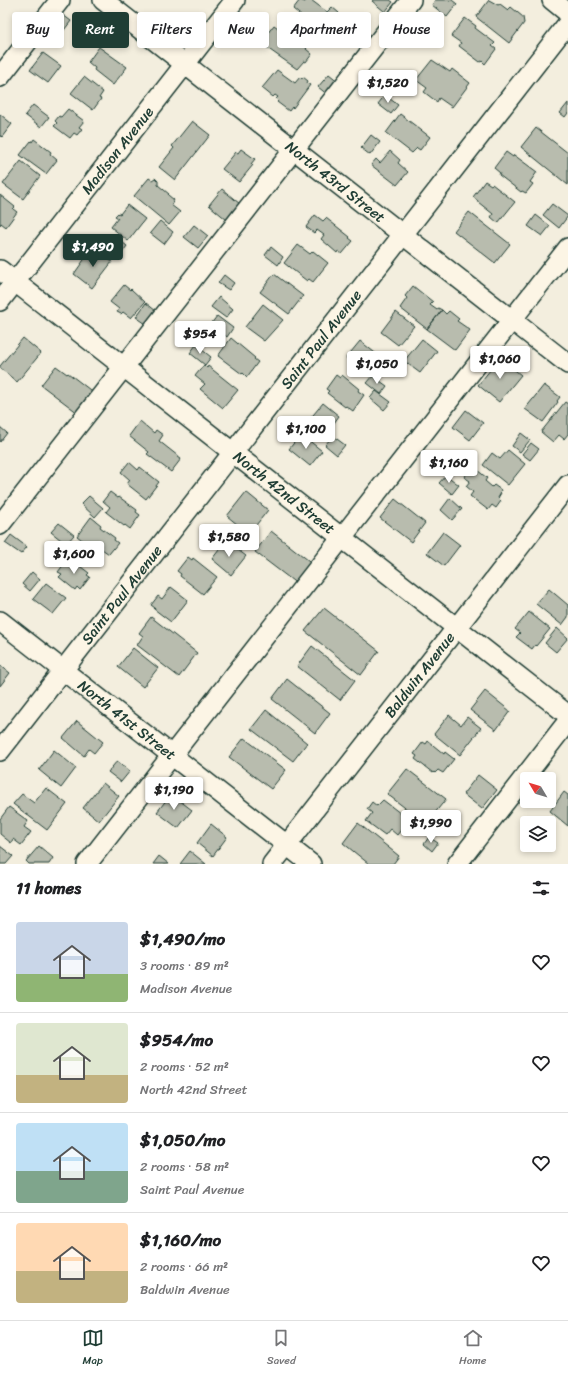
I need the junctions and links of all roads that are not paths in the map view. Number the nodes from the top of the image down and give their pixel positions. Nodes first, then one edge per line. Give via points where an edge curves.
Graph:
1 (60, 0) edge
2 (103, 0) edge
3 (235, 0) edge
4 (411, 0) edge
5 (552, 0) edge
6 (568, 13) edge
7 (568, 23) edge
8 (185, 64) junction
9 (0, 77) edge
10 (294, 150) junction
11 (403, 234) junction
12 (568, 248) edge
13 (0, 270) edge
14 (16, 282) junction
15 (0, 301) edge
16 (512, 320) junction
17 (568, 364) edge
18 (124, 367) junction
19 (234, 451) junction
20 (568, 485) edge
21 (0, 525) edge
22 (342, 537) junction
23 (0, 620) edge
24 (457, 627) junction
25 (63, 670) junction
26 (568, 714) edge
27 (568, 721) edge
28 (0, 751) edge
29 (173, 756) junction
30 (287, 845) junction
31 (87, 864) edge
32 (272, 864) edge
33 (311, 864) edge
34 (457, 864) edge

1 - 9 street
2 - 8 street, North 43rd Street
3 - 8 street, Madison Avenue
4 - 10 street
5 - 6 street
7 - 11 street, Saint Paul Avenue
8 - 10 street, North 43rd Street
8 - 14 street, Madison Avenue
10 - 11 street, North 43rd Street
10 - 18 street
11 - 16 street, North 43rd Street
11 - 19 street, Saint Paul Avenue
12 - 16 street
13 - 14 street, North 42nd Street
14 - 15 street, Madison Avenue
14 - 18 street, North 42nd Street
16 - 17 street, North 43rd Street
16 - 22 street
18 - 19 street, North 42nd Street
18 - 21 street
19 - 22 street, North 42nd Street
19 - 25 street, Saint Paul Avenue
20 - 24 street, Baldwin Avenue
22 - 24 street, North 42nd Street
22 - 29 street
23 - 25 street, North 41st Street
24 - 26 street, North 42nd Street
24 - 30 street, Baldwin Avenue
25 - 28 street, Saint Paul Avenue
25 - 29 street, North 41st Street
27 - 34 street
29 - 30 street, North 41st Street
29 - 31 street
30 - 32 street, Baldwin Avenue
30 - 33 street, North 41st Street

